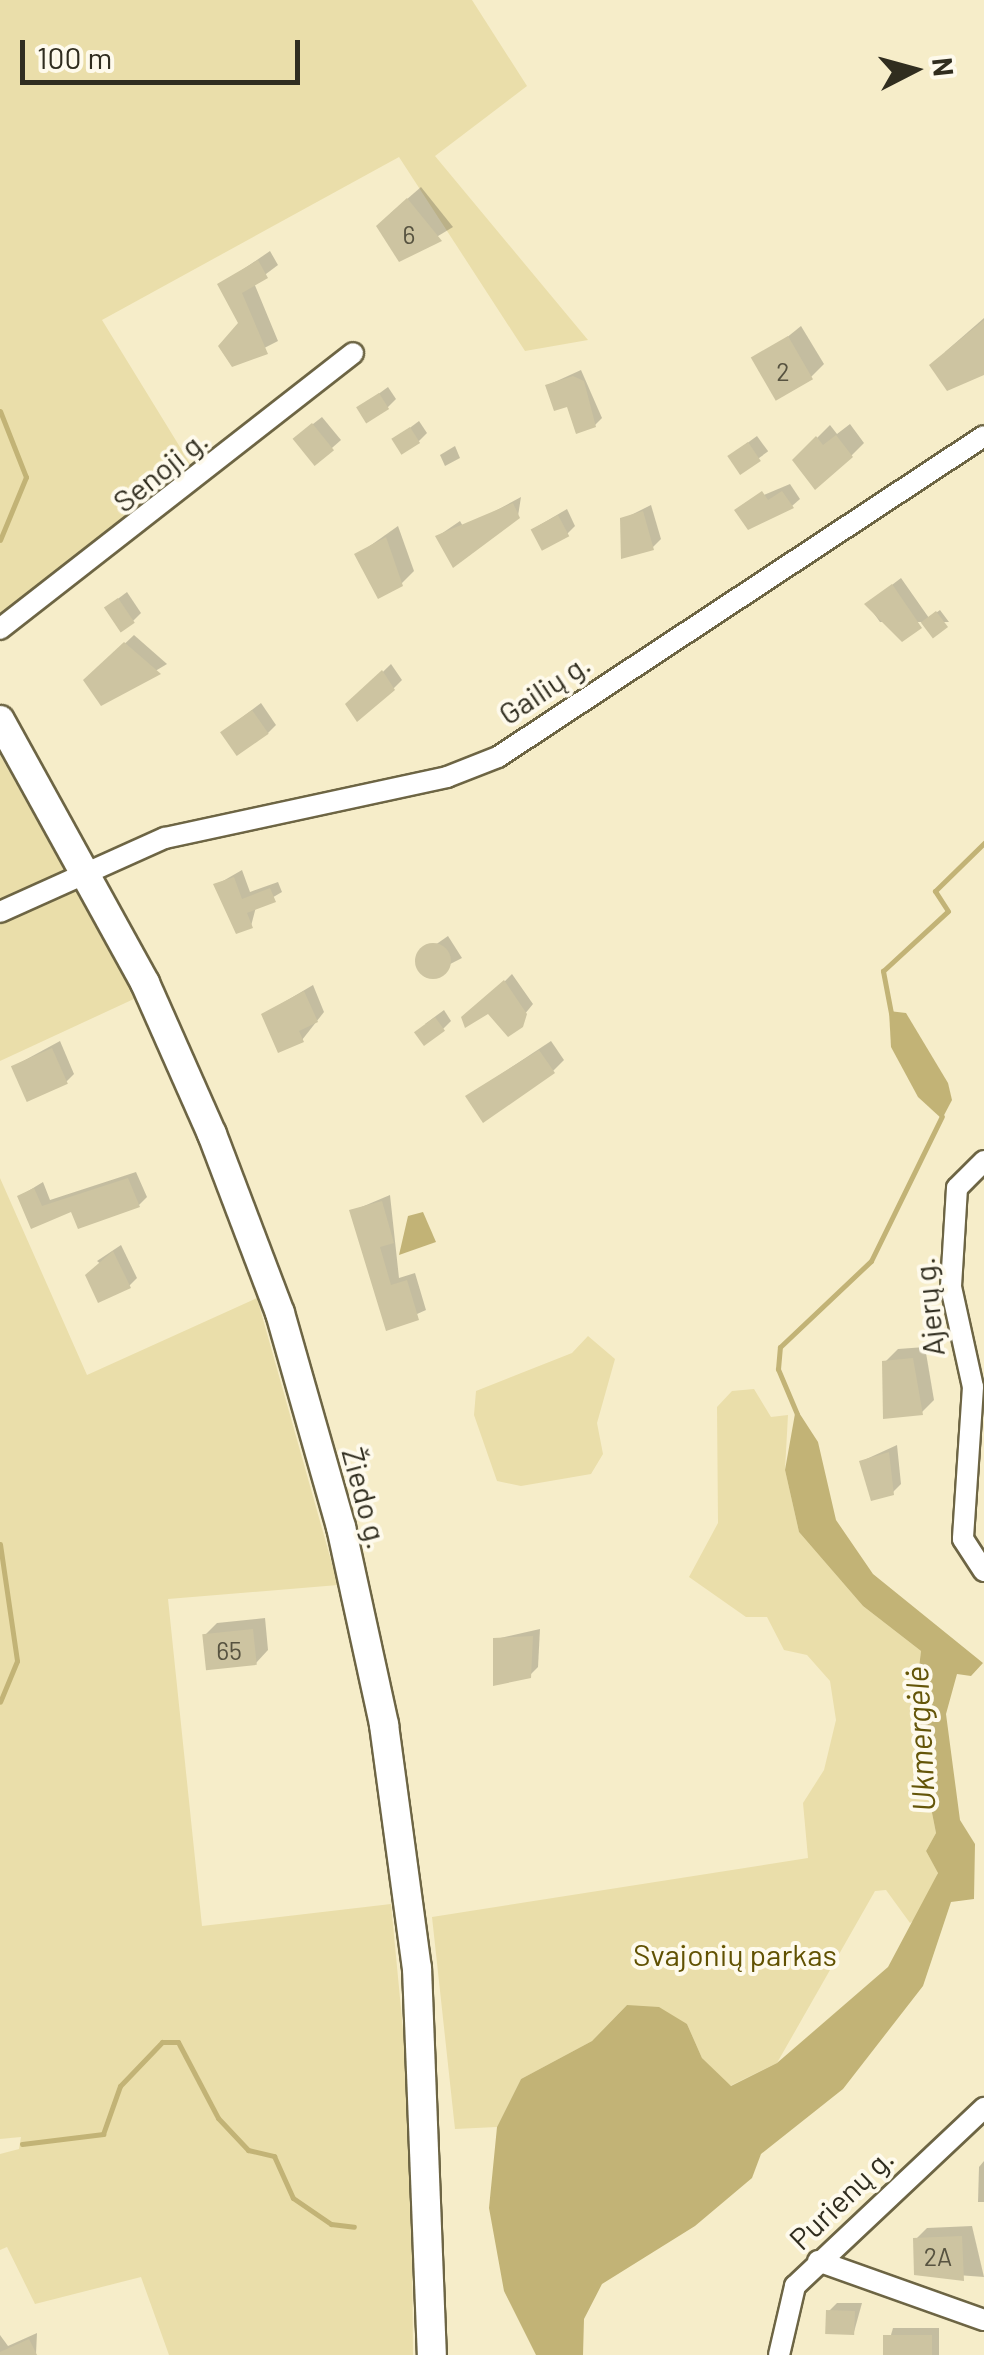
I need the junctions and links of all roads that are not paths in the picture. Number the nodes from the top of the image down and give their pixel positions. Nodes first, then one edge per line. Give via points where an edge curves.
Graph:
1 (354, 353) dead end
2 (984, 436) edge
3 (0, 629) edge
4 (0, 720) edge
5 (88, 873) junction
6 (0, 912) edge
7 (984, 1161) edge
8 (979, 1387) edge
9 (984, 1571) edge
10 (984, 2108) edge
11 (818, 2261) junction
12 (984, 2320) edge
13 (432, 2355) edge
14 (779, 2355) edge

1 - 3 street, Senoji g.
2 - 5 street, Gailių g. via 498,756 446,777 165,838
4 - 5 street, Žiedo g.
5 - 6 street, Gailių g.
5 - 13 street, Žiedo g. via 174,1045 260,1257 368,1639 424,2032
7 - 8 street, Ajerų g. via 957,1188 952,1228 954,1332
8 - 9 street, Ajerų g. via 963,1539
10 - 11 street, Purienų g.
11 - 12 street
11 - 14 street, Purienų g. via 794,2286

